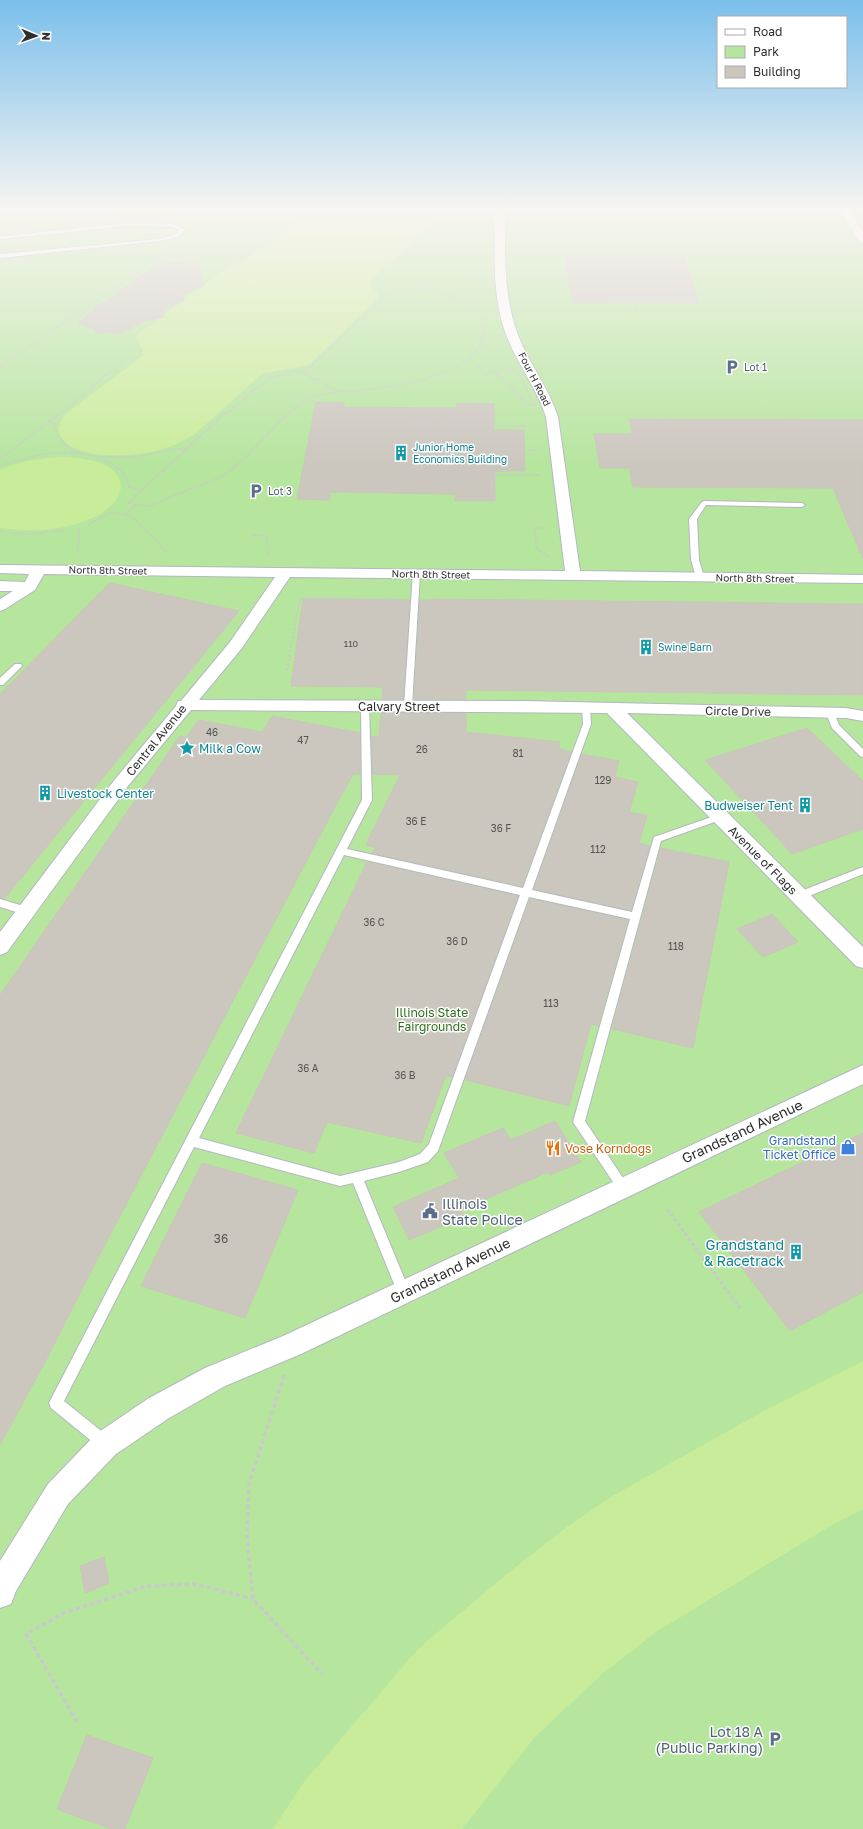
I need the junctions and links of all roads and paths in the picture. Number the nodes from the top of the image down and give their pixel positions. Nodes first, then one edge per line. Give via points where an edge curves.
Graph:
1 (105, 294) edge
2 (385, 294) edge
3 (451, 294) edge
4 (503, 294) edge
5 (635, 302) dead end
6 (638, 313) dead end
7 (469, 357) junction
8 (125, 361) dead end
9 (0, 366) edge
10 (306, 370) junction
11 (509, 370) dead end
12 (504, 371) dead end
13 (495, 372) dead end
14 (340, 391) junction
15 (49, 422) junction
16 (409, 424) dead end
17 (537, 426) dead end
18 (186, 449) junction
19 (496, 449) dead end
20 (556, 450) junction
21 (94, 456) junction
22 (0, 459) edge
23 (0, 466) edge
24 (406, 474) dead end
25 (492, 475) junction
26 (543, 475) dead end
27 (142, 490) junction
28 (492, 494) dead end
29 (136, 505) junction
30 (802, 505) dead end
31 (125, 515) junction
32 (88, 525) dead end
33 (78, 528) dead end
34 (551, 528) dead end
35 (68, 530) dead end
36 (0, 532) edge
37 (252, 535) dead end
38 (78, 555) dead end
39 (174, 559) dead end
40 (270, 561) dead end
41 (554, 561) dead end
42 (0, 569) edge
43 (39, 569) junction
44 (285, 573) junction
45 (416, 574) junction
46 (573, 576) junction
47 (700, 577) junction
48 (863, 579) edge
49 (0, 586) edge
50 (30, 587) junction
51 (415, 599) junction
52 (0, 606) edge
53 (18, 666) dead end
54 (287, 670) dead end
55 (0, 683) edge
56 (184, 705) junction
57 (365, 706) junction
58 (408, 706) junction
59 (586, 708) junction
60 (613, 709) junction
61 (830, 713) junction
62 (863, 716) edge
63 (863, 754) edge
64 (720, 817) junction
65 (340, 851) junction
66 (863, 870) edge
67 (526, 893) junction
68 (799, 896) junction
69 (0, 903) edge
70 (26, 910) junction
71 (636, 917) junction
72 (0, 947) edge
73 (863, 960) edge
74 (863, 1074) edge
75 (191, 1141) junction
76 (358, 1178) junction
77 (622, 1187) junction
78 (667, 1209) dead end
79 (404, 1292) junction
80 (740, 1308) dead end
81 (292, 1345) junction
82 (106, 1444) junction
83 (2, 1585) edge
84 (253, 1599) junction
85 (322, 1674) dead end
86 (77, 1722) dead end

1 - 9 path
2 - 10 path
3 - 7 path via 475,310 482,321 485,335
4 - 20 street, Four H Road via 513,336 548,404 554,425
5 - 6 path
7 - 13 path via 484,374
7 - 14 path via 448,370 419,381 391,387
8 - 15 path
10 - 14 path via 302,374 330,384 327,387
10 - 18 path via 287,372 288,374 266,380
11 - 12 path
14 - 29 path via 316,395 302,402 226,474 147,506
15 - 21 path via 55,423 55,433 61,442 73,450
15 - 22 path
16 - 17 path
18 - 21 path via 178,448 135,457
18 - 27 path
19 - 20 path
20 - 46 street, Four H Road
21 - 23 path via 50,454
21 - 27 path via 120,469 128,480 128,487
24 - 25 path
25 - 26 path
25 - 28 path
27 - 29 path via 128,503
29 - 31 path
30 - 47 lane via 704,503 693,519 695,560
31 - 32 path via 112,512
31 - 39 path via 132,517
33 - 38 path
34 - 41 path via 535,528 536,548
35 - 36 path via 42,534
37 - 40 path via 266,536
42 - 43 street, North 8th Street
43 - 44 street, North 8th Street
43 - 50 street
44 - 45 street, North 8th Street
44 - 56 street, Central Avenue via 236,644
45 - 46 street, North 8th Street
45 - 51 lane
46 - 47 street, North 8th Street
47 - 48 street, North 8th Street
49 - 50 street
50 - 52 street
51 - 54 path via 300,598
51 - 58 lane
53 - 55 lane
56 - 57 street, Calvary Street
56 - 70 street, Central Avenue via 122,782
57 - 58 street, Calvary Street
57 - 65 lane via 367,800
58 - 59 street, Calvary Street
59 - 60 street, Calvary Street
59 - 67 lane via 587,724
60 - 61 street, Circle Drive
60 - 64 street, Avenue of Flags
61 - 62 street, Circle Drive
61 - 63 lane via 835,726
64 - 68 street, Avenue of Flags
64 - 71 lane via 657,839
65 - 67 lane
65 - 75 lane
66 - 68 lane
67 - 71 lane
67 - 76 lane via 434,1147 424,1158
68 - 73 street, Avenue of Flags
69 - 70 lane
70 - 72 street, Central Avenue
71 - 77 lane via 579,1122
74 - 77 street, Grandstand Avenue
75 - 76 lane via 340,1181
75 - 82 lane via 56,1403
76 - 79 lane
77 - 79 street, Grandstand Avenue
78 - 80 path
79 - 81 street, Grandstand Avenue
81 - 82 street, Grandstand Avenue via 215,1377 159,1408
81 - 84 path via 279,1394 249,1484 247,1538
82 - 83 street, Grandstand Avenue via 58,1494
84 - 85 path
84 - 86 path via 195,1584 147,1586 64,1613 26,1634

